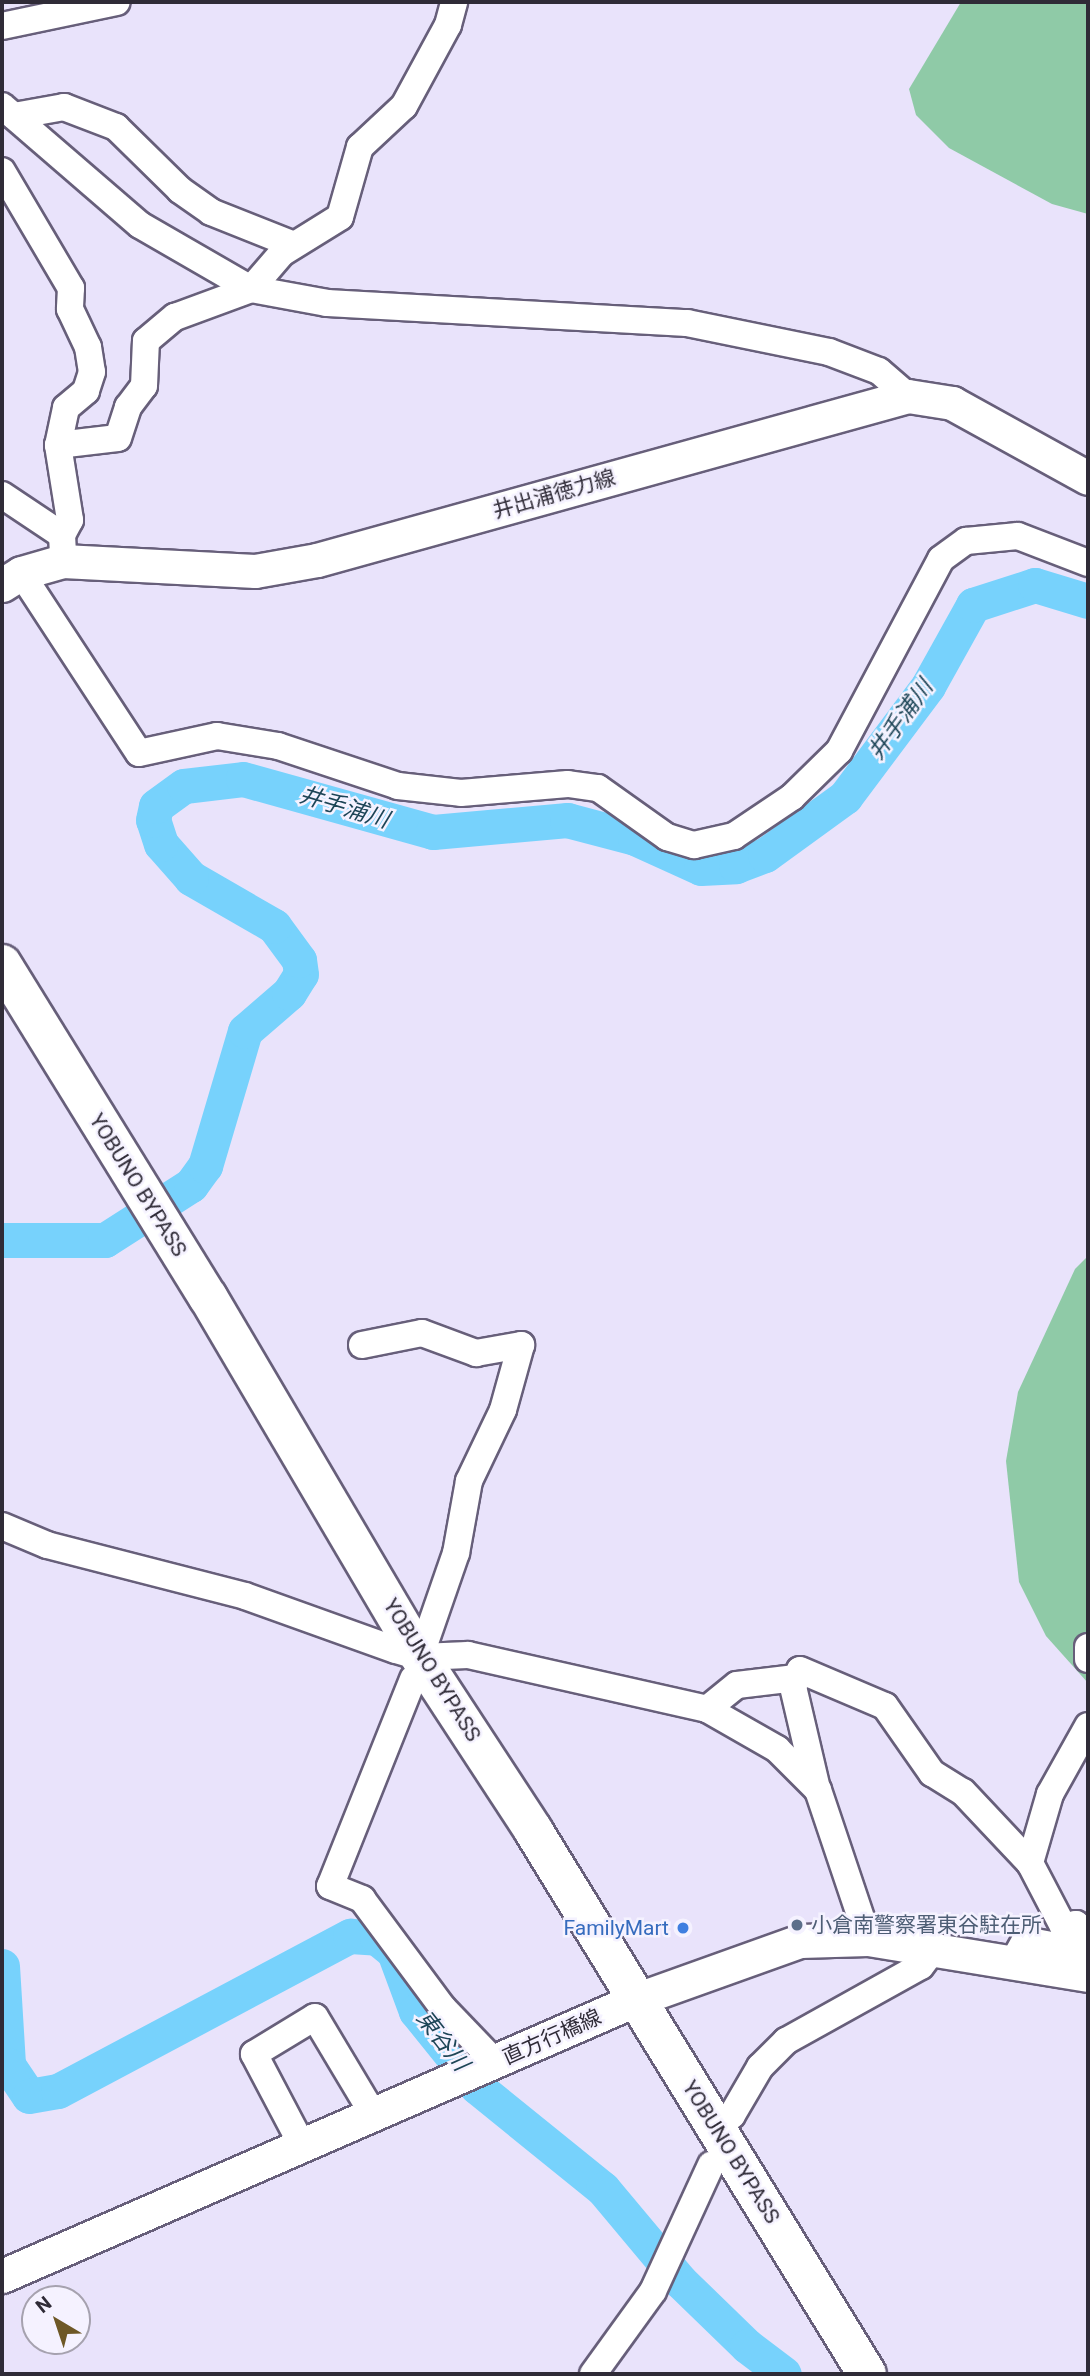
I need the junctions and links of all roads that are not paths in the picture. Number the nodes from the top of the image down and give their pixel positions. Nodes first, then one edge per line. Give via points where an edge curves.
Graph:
1 (117, 2) edge
2 (454, 2) edge
3 (2, 26) edge
4 (8, 111) edge
5 (2, 171) edge
6 (294, 245) junction
7 (251, 289) junction
8 (908, 396) junction
9 (58, 445) junction
10 (1088, 478) edge
11 (2, 495) edge
12 (62, 548) junction
13 (1088, 564) edge
14 (12, 579) edge
15 (2, 964) edge
16 (2, 1009) edge
17 (131, 1196) junction
18 (362, 1345) dead end
19 (2, 1526) edge
20 (1088, 1647) edge
21 (1088, 1659) edge
22 (410, 1662) junction
23 (796, 1678) junction
24 (708, 1709) junction
25 (1088, 1726) edge
26 (818, 1790) junction
27 (1030, 1863) junction
28 (869, 1938) junction
29 (934, 1949) junction
30 (1088, 1951) edge
31 (1013, 1962) junction
32 (1088, 1975) edge
33 (624, 2005) junction
34 (495, 2062) junction
35 (373, 2115) junction
36 (302, 2145) junction
37 (713, 2147) junction
38 (2, 2276) edge
39 (593, 2374) edge
40 (838, 2374) edge
41 (867, 2374) edge

1 - 3 street
2 - 6 street via 448,25 404,106 360,146 340,217
4 - 6 street via 64,107 116,127 180,190 211,212
4 - 7 street via 140,225
5 - 9 street via 71,288 70,309 88,347 92,372 86,391 66,408
6 - 7 street
7 - 8 street via 327,303 687,323 829,352 879,371
7 - 9 street via 175,317 146,341 144,386 128,407 118,438
8 - 10 main road, 井出浦徳力線 via 952,403
8 - 12 main road, 井出浦徳力線 via 317,560 255,571
9 - 12 street via 70,520
11 - 12 street
12 - 14 main road, 井出浦徳力線
13 - 14 street via 1018,536 966,541 941,559 871,699 839,751 792,797 734,836 694,845 667,837 598,788 568,784 461,793 397,786 278,746 217,736 139,753
15 - 17 highway, YOBUNO BYPASS
16 - 17 highway, YOBUNO BYPASS
17 - 22 highway, YOBUNO BYPASS
18 - 22 street via 422,1333 476,1353 522,1345 503,1410 469,1481 456,1553
19 - 22 street via 47,1545 245,1596
20 - 21 street
22 - 24 street via 468,1655
22 - 33 highway, YOBUNO BYPASS via 533,1830
22 - 34 street via 330,1886 362,1899 443,2008
23 - 24 street via 737,1685
23 - 26 street via 793,1687
23 - 27 street via 800,1670 885,1706 932,1773 963,1792
24 - 26 street via 776,1749
25 - 27 street via 1050,1794
26 - 28 street
27 - 30 street via 1063,1926 1076,1924
28 - 29 main road, 直方行橋線
28 - 33 main road, 直方行橋線 via 800,1941
29 - 31 main road, 直方行橋線
29 - 37 street via 921,1966 786,2041 760,2067
30 - 31 street via 1025,1940
31 - 32 main road, 直方行橋線
33 - 34 main road, 直方行橋線
33 - 37 highway, YOBUNO BYPASS
34 - 35 main road, 直方行橋線
35 - 36 main road, 直方行橋線
35 - 36 street via 315,2017 254,2054
36 - 38 main road, 直方行橋線
37 - 39 street via 658,2281
37 - 40 highway, YOBUNO BYPASS
37 - 41 highway, YOBUNO BYPASS

